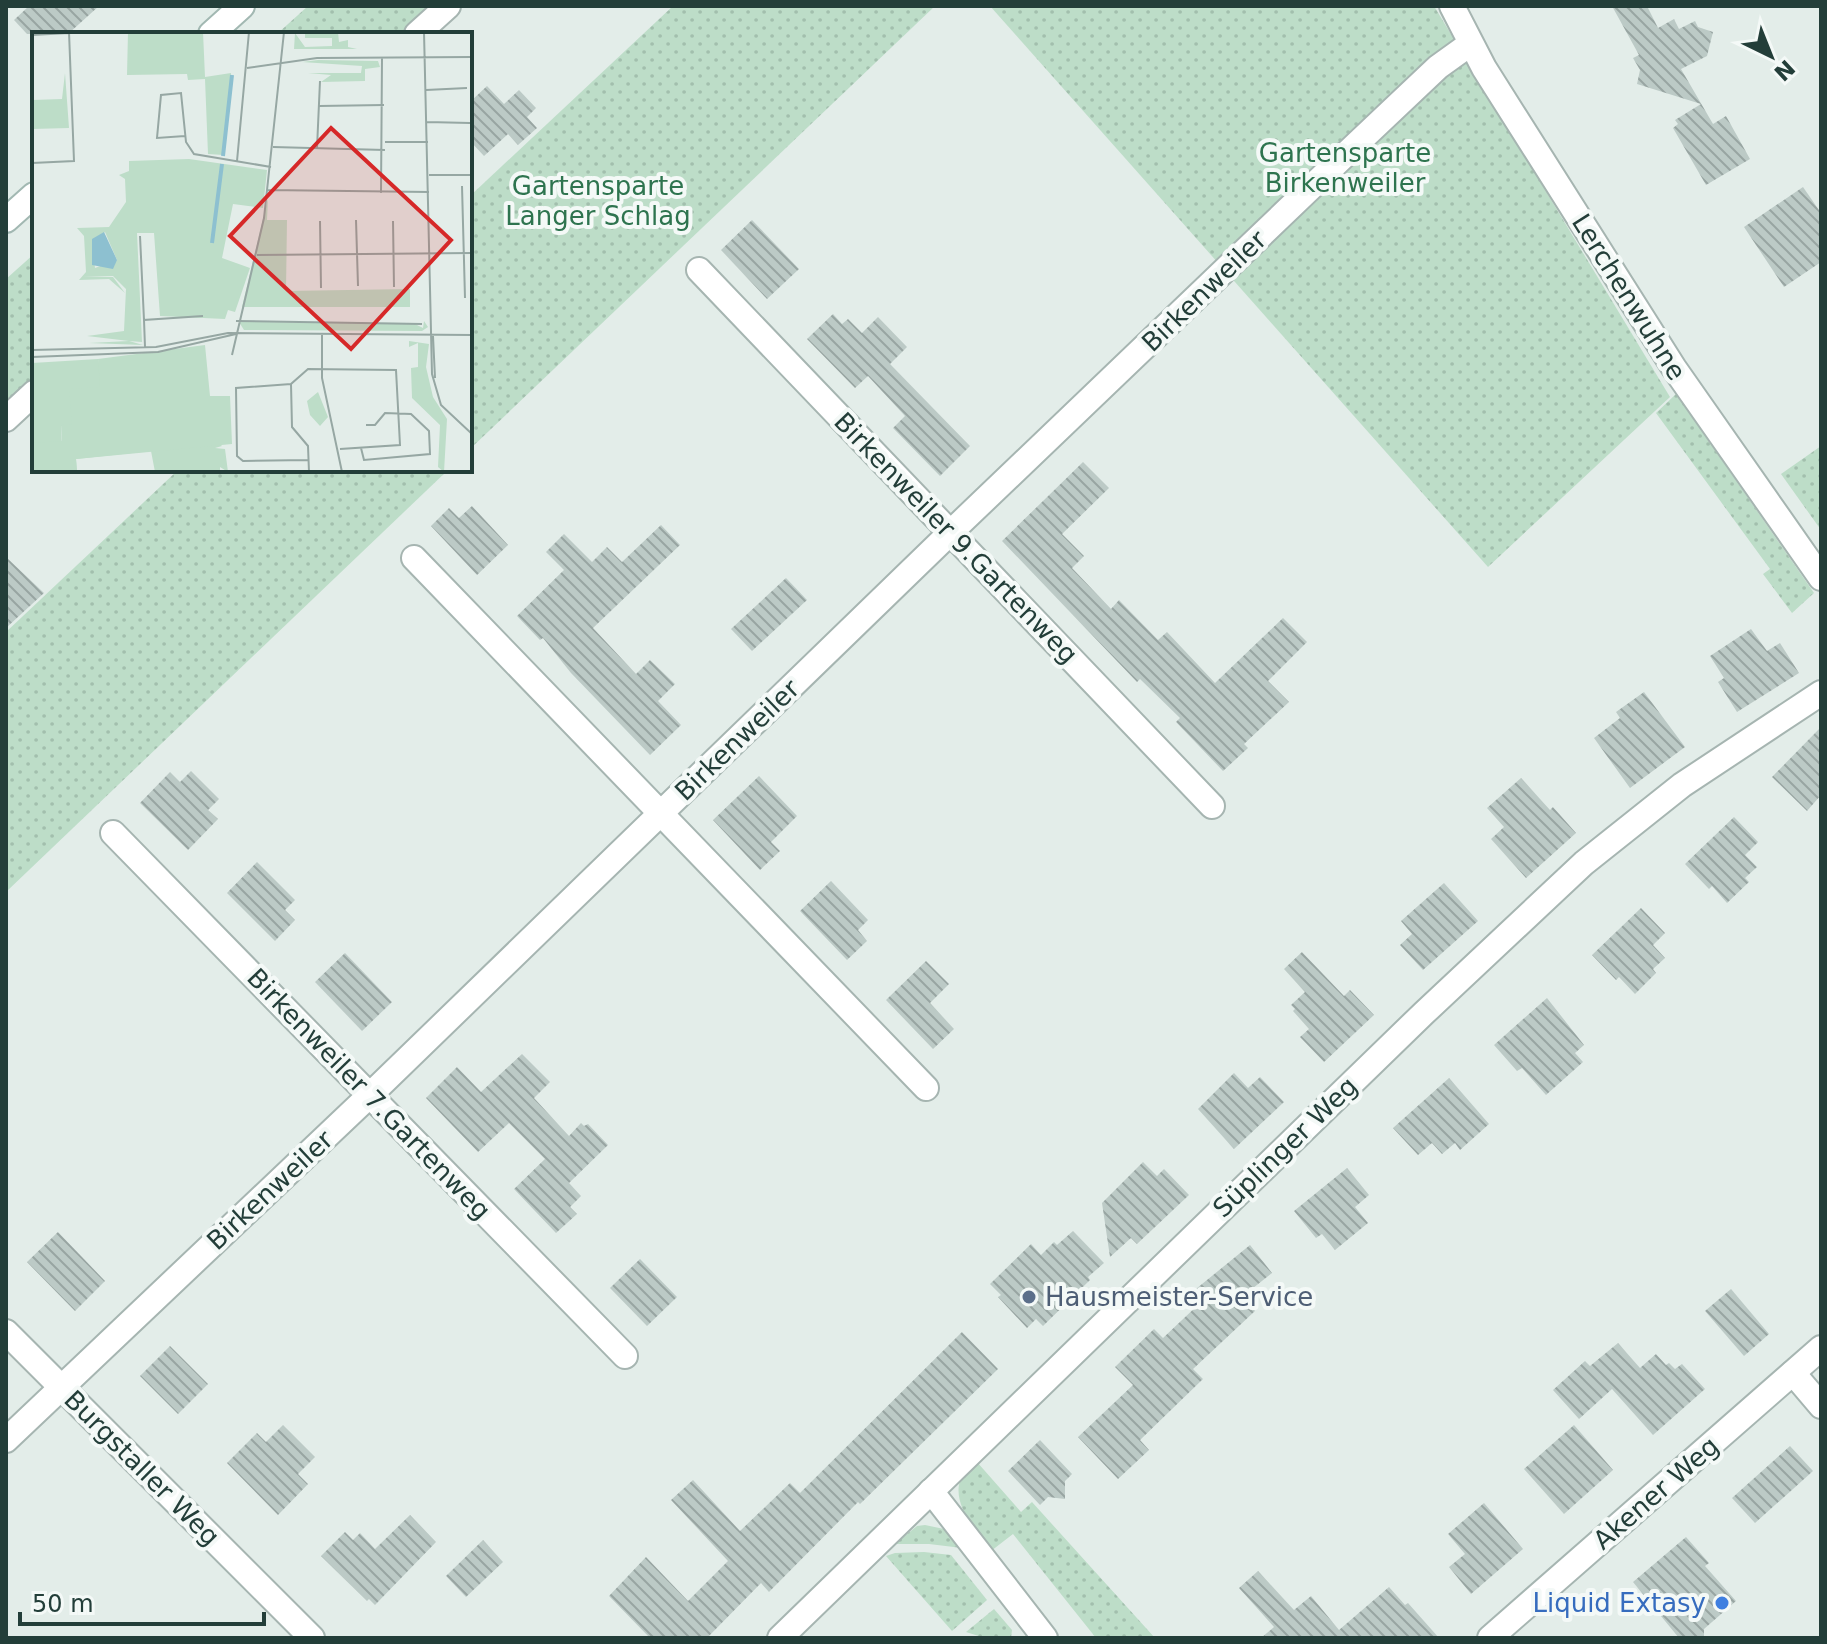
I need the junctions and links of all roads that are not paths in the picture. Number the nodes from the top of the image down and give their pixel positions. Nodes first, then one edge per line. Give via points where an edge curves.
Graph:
1 (242, 6) edge
2 (448, 6) edge
3 (1452, 6) edge
4 (213, 32) edge
5 (419, 32) edge
6 (1470, 44) junction
7 (32, 197) edge
8 (6, 220) edge
9 (699, 270) dead end
10 (32, 395) edge
11 (6, 419) edge
12 (951, 532) junction
13 (414, 558) dead end
14 (1821, 578) edge
15 (1821, 693) edge
16 (1212, 806) dead end
17 (662, 813) junction
18 (113, 833) dead end
19 (926, 1088) dead end
20 (370, 1095) junction
21 (6, 1332) edge
22 (1821, 1348) edge
23 (625, 1356) dead end
24 (1793, 1373) junction
25 (61, 1388) junction
26 (1821, 1406) edge
27 (6, 1440) edge
28 (931, 1491) junction
29 (312, 1638) edge
30 (780, 1638) edge
31 (1045, 1638) edge
32 (1490, 1638) edge

1 - 4 street
2 - 5 street
3 - 6 street, Lerchenwuhne
6 - 12 street, Birkenweiler via 1438,67
6 - 14 street, Lerchenwuhne via 1697,403
7 - 8 street
9 - 12 street, Birkenweiler 9.Gartenweg
10 - 11 street
12 - 16 street, Birkenweiler 9.Gartenweg
12 - 17 street, Birkenweiler
13 - 17 street
15 - 28 street, Süplinger Weg via 1682,785 1584,863
17 - 19 street
17 - 20 street, Birkenweiler
18 - 20 street, Birkenweiler 7.Gartenweg
20 - 23 street, Birkenweiler 7.Gartenweg
20 - 25 street, Birkenweiler
21 - 25 street, Burgstaller Weg
22 - 24 street, Akener Weg
24 - 26 street
24 - 32 street, Akener Weg
25 - 27 street, Birkenweiler
25 - 29 street, Burgstaller Weg
28 - 30 street, Süplinger Weg
28 - 31 street

